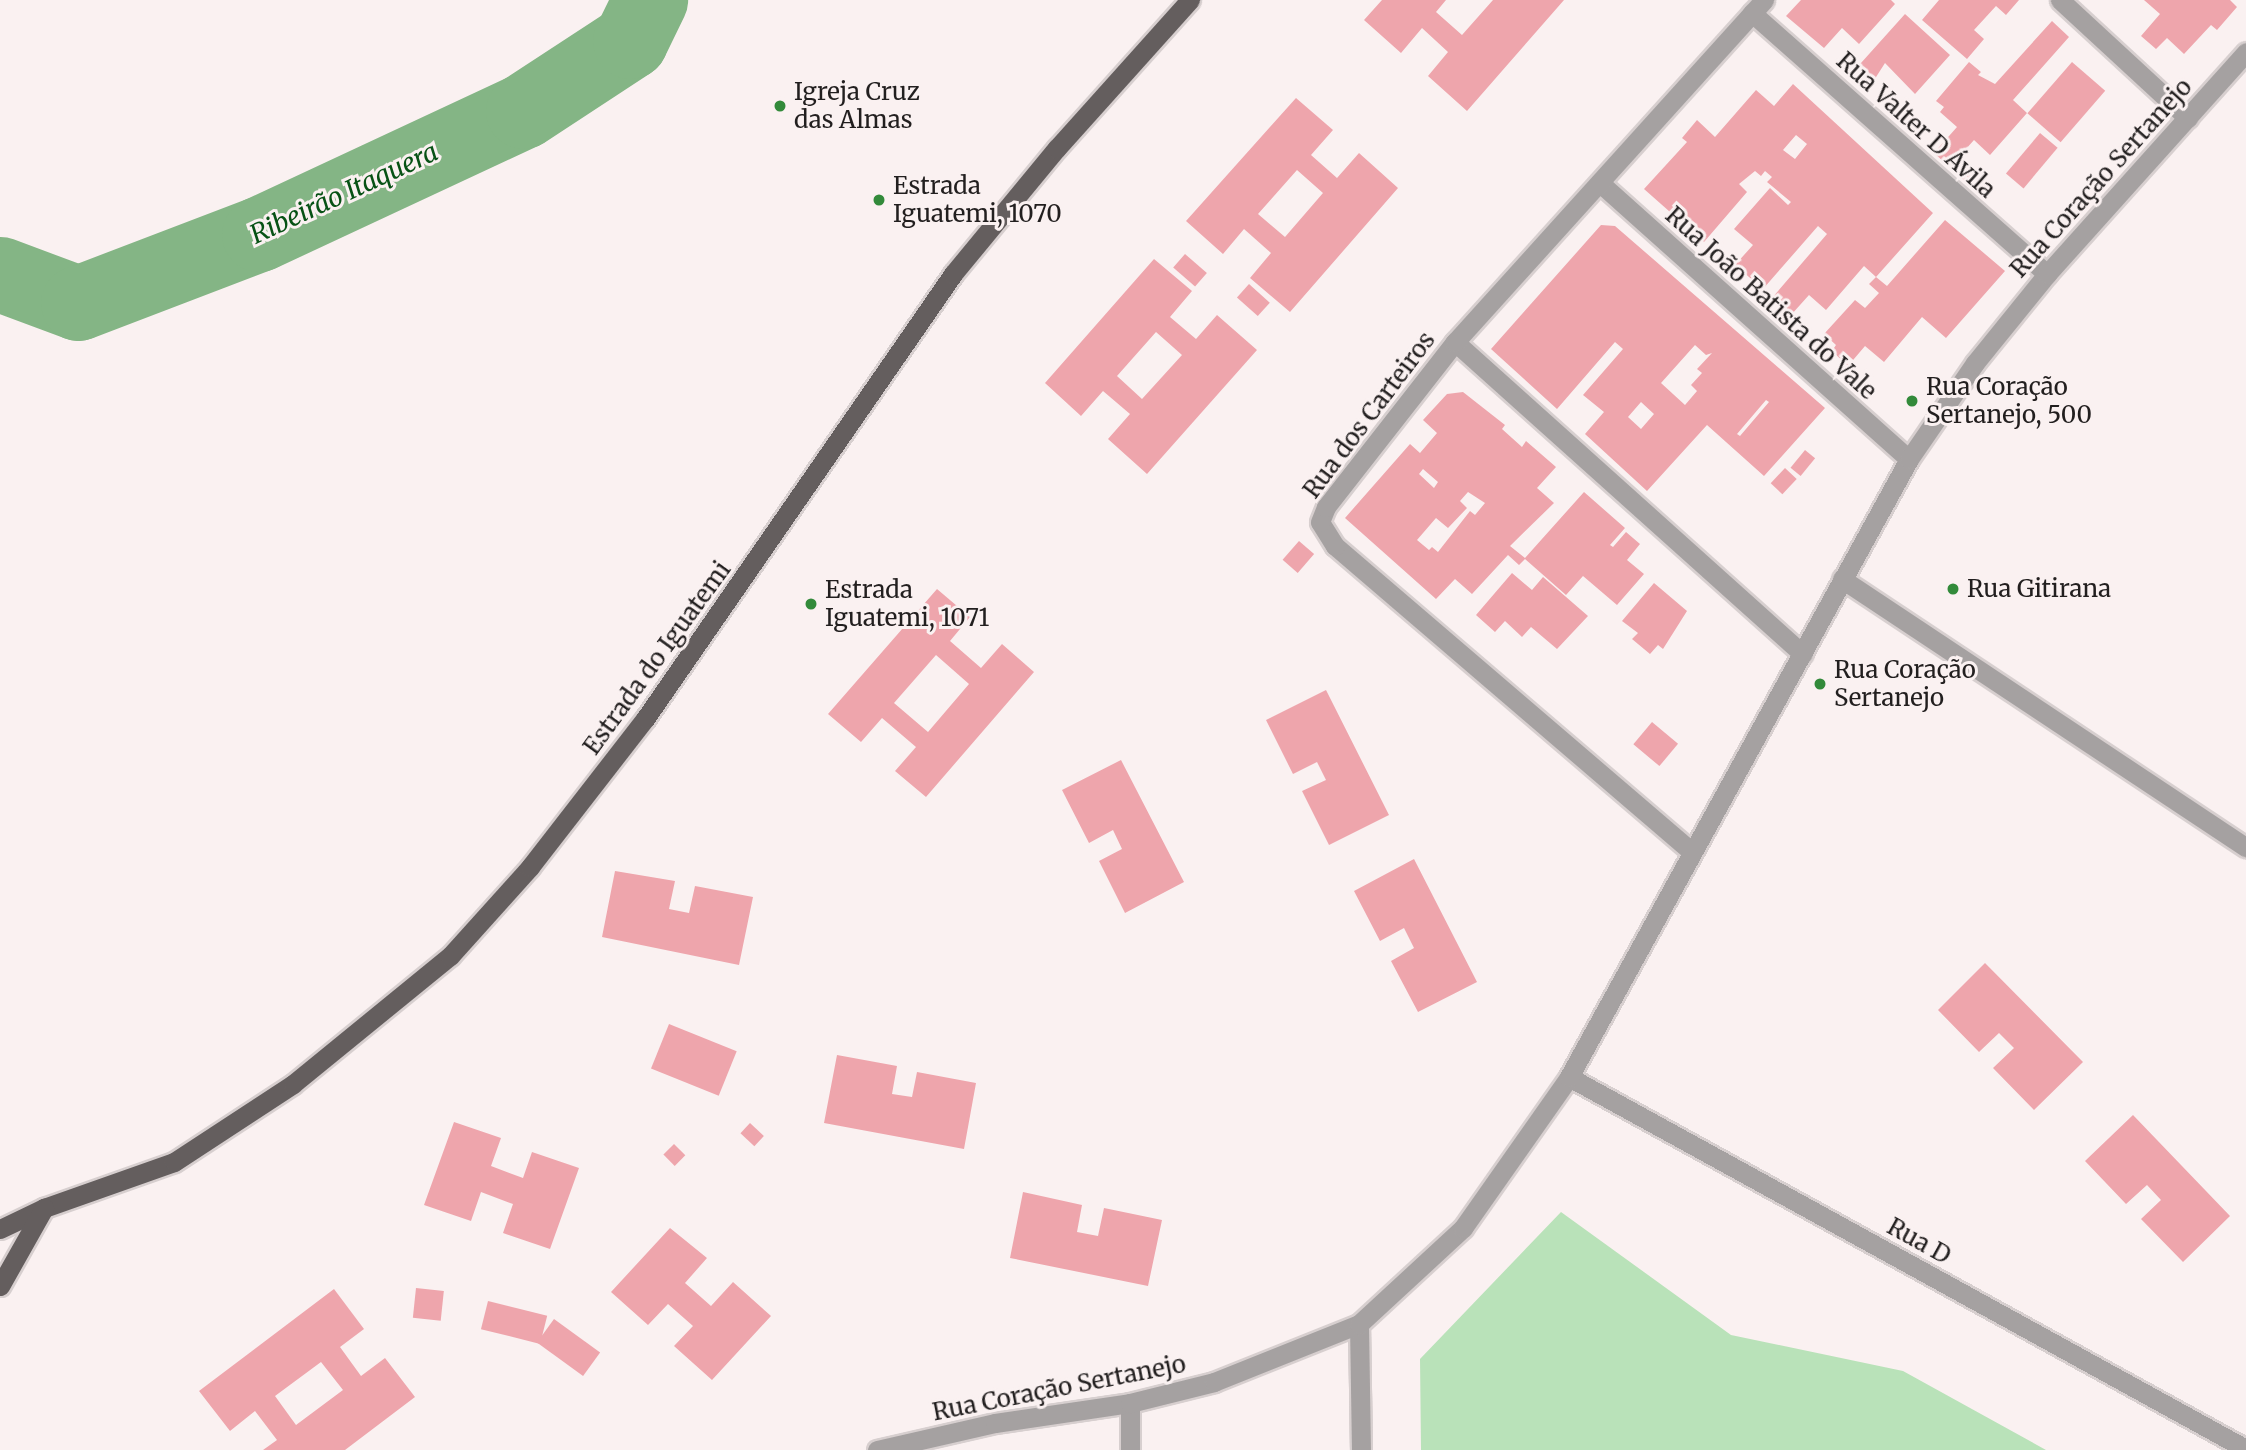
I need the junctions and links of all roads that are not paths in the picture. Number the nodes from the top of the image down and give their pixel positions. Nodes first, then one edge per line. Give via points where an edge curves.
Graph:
1 (1190, 0) edge
2 (2060, 0) edge
3 (1758, 6) edge
4 (2246, 52) edge
5 (2188, 118) junction
6 (1600, 183) junction
7 (2047, 274) junction
8 (1455, 342) junction
9 (1909, 459) junction
10 (1842, 579) junction
11 (1803, 654) junction
12 (2246, 847) edge
13 (1691, 851) junction
14 (1569, 1077) junction
15 (44, 1208) junction
16 (0, 1229) edge
17 (0, 1286) edge
18 (1359, 1324) junction
19 (1130, 1403) junction
20 (909, 1446) edge
21 (2246, 1449) edge
22 (877, 1450) edge
23 (1130, 1450) edge
24 (1361, 1450) edge

1 - 15 main road, Estrada do Iguatemi via 1057,148 953,274 645,719 530,867 450,956 293,1084 174,1162
2 - 5 street
3 - 6 street, Rua dos Carteiros
3 - 7 street, Rua Valter D Ávila
4 - 5 street, Rua Coração Sertanejo
5 - 7 street, Rua Coração Sertanejo
6 - 8 street, Rua dos Carteiros
6 - 9 street, Rua João Batista do Vale
7 - 9 street, Rua Coração Sertanejo via 1975,363
8 - 11 street
8 - 13 street, Rua dos Carteiros via 1326,507 1320,522 1326,536
9 - 10 street, Rua Coração Sertanejo
10 - 11 street, Rua Coração Sertanejo
10 - 12 street
11 - 13 street, Rua Coração Sertanejo
13 - 14 street, Rua Coração Sertanejo
14 - 18 street, Rua Coração Sertanejo via 1463,1228
14 - 21 street, Rua D
15 - 16 main road, Estrada do Iguatemi
15 - 17 main road
18 - 19 street, Rua Coração Sertanejo via 1214,1382
18 - 24 street
19 - 20 street, Rua Coração Sertanejo via 1071,1409
19 - 23 street
20 - 22 street, Rua Coração Sertanejo

